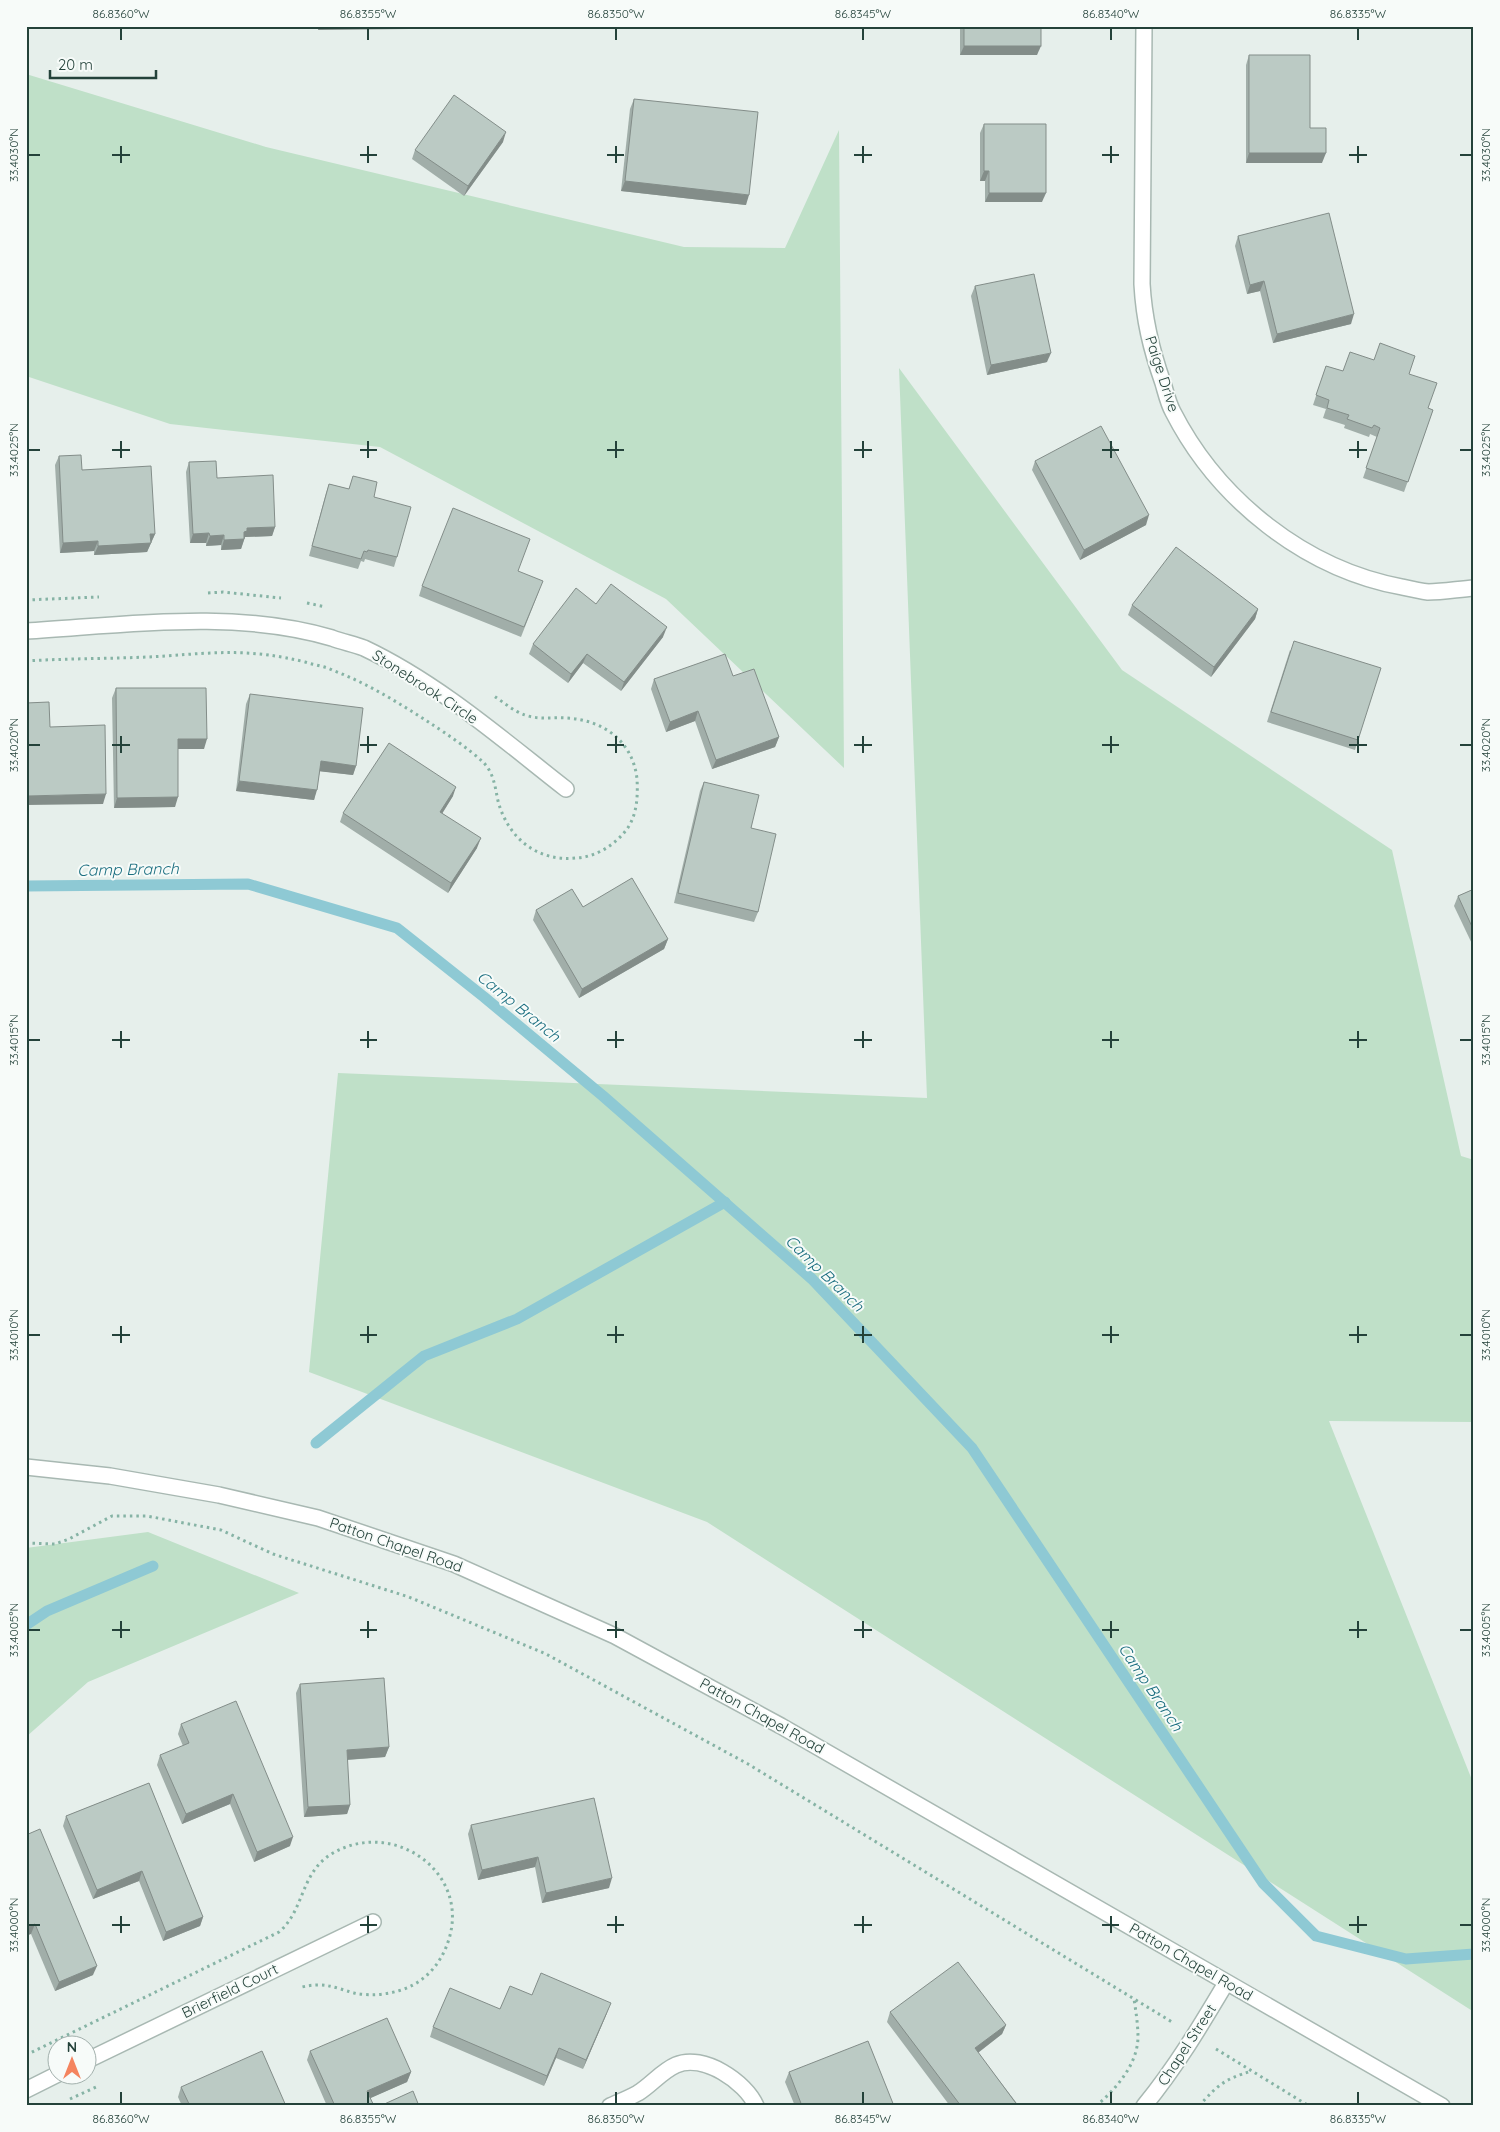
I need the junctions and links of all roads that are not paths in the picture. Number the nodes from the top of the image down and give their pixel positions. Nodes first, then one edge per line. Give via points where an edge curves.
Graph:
1 (1144, 26) edge
2 (1474, 588) edge
3 (26, 631) edge
4 (566, 789) dead end
5 (26, 1467) edge
6 (373, 1922) dead end
7 (1226, 1982) junction
8 (98, 2055) edge
9 (48, 2079) edge
10 (26, 2090) edge
11 (610, 2106) edge
12 (756, 2106) edge
13 (1144, 2106) edge
14 (1442, 2106) edge

1 - 2 street, Paige Drive via 1144,316 1172,411 1200,457 1240,503 1287,540 1332,566 1379,583 1428,592
3 - 4 street, Stonebrook Circle via 191,622 259,623 308,631 363,648 409,673 463,709
5 - 7 street, Patton Chapel Road via 110,1476 219,1494 318,1518 454,1564 615,1636 789,1731
6 - 8 street, Brierfield Court
7 - 13 street, Chapel Street via 1195,2036
7 - 14 street, Patton Chapel Road
9 - 10 street
11 - 12 street via 638,2093 676,2064 692,2062 731,2076 751,2094

